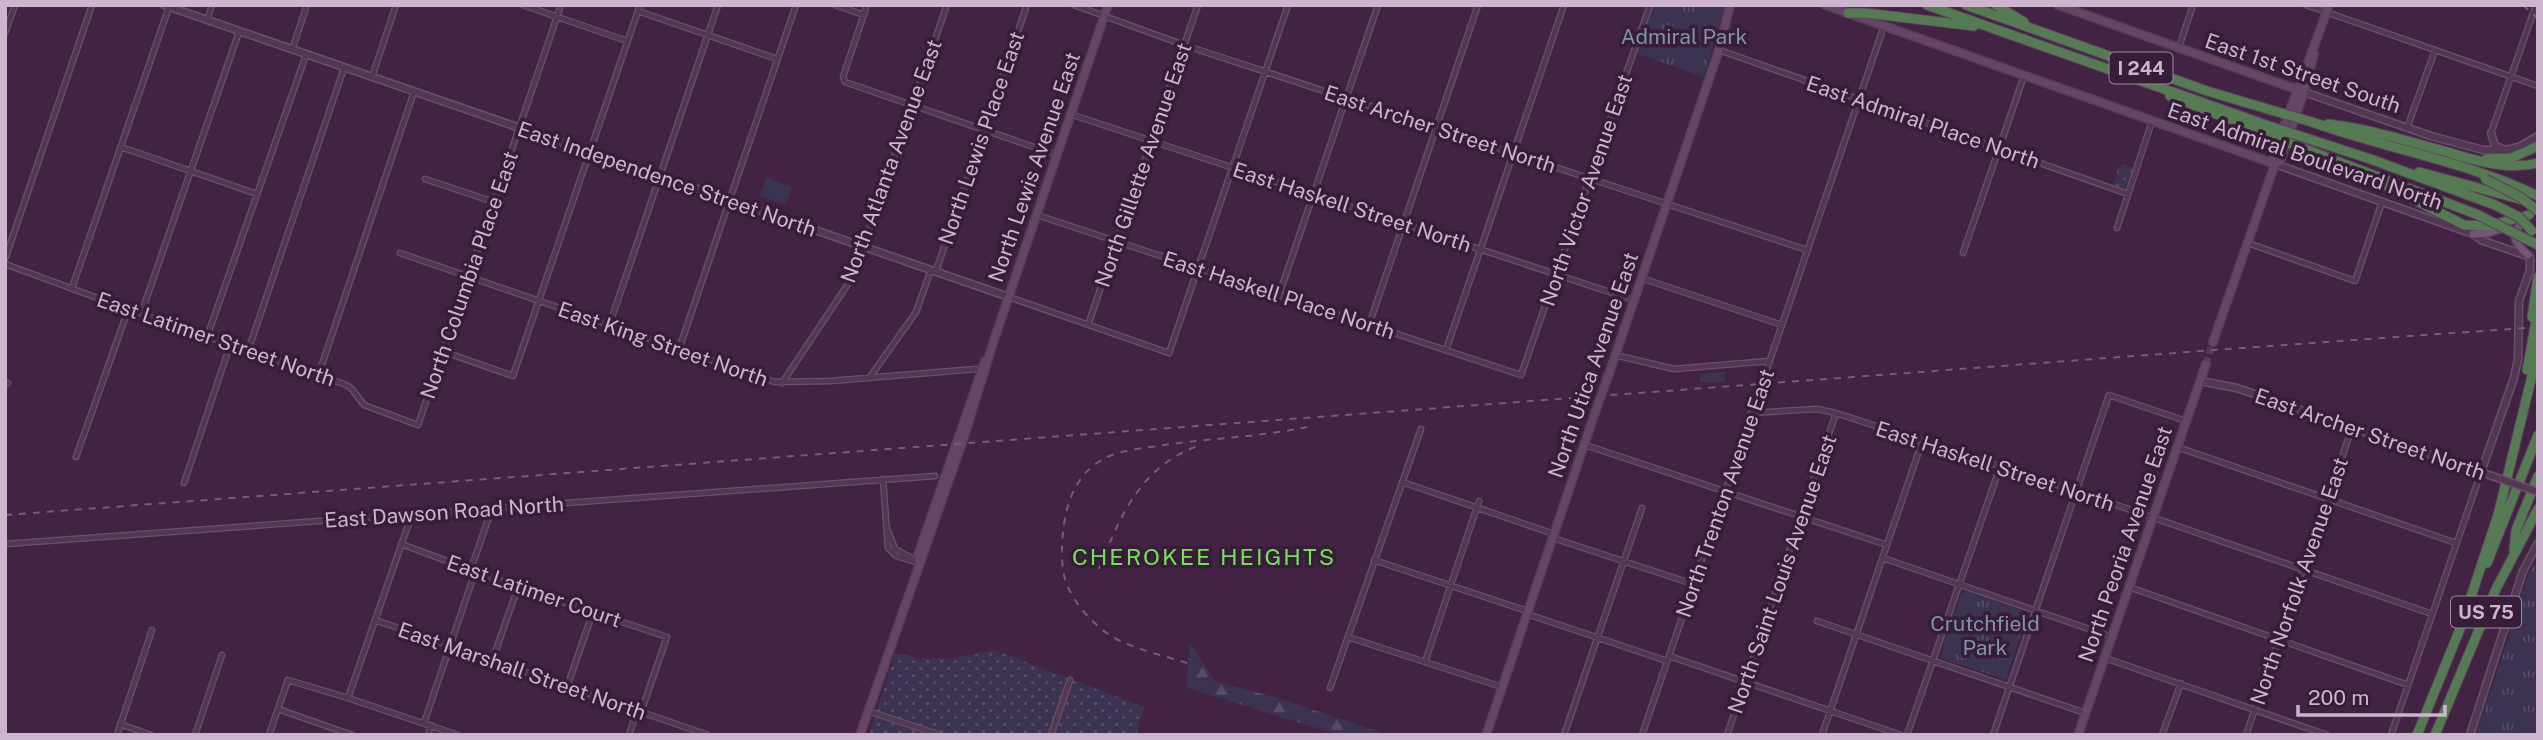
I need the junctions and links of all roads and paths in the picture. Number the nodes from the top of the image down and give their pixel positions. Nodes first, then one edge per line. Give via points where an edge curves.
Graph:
1 (15, 5) edge
2 (92, 5) edge
3 (212, 5) edge
4 (307, 5) edge
5 (396, 5) edge
6 (523, 5) edge
7 (561, 5) edge
8 (718, 5) edge
9 (796, 5) edge
10 (835, 5) edge
11 (867, 5) edge
12 (947, 5) edge
13 (1027, 5) edge
14 (1074, 5) edge
15 (1108, 5) edge
16 (1198, 5) edge
17 (1288, 5) edge
18 (1378, 5) edge
19 (1478, 5) edge
20 (1564, 5) edge
21 (1650, 5) edge
22 (1825, 5) edge
23 (1927, 5) edge
24 (1966, 5) edge
25 (1996, 5) edge
26 (2058, 5) edge
27 (2193, 5) edge
28 (2306, 5) edge
29 (2536, 5) edge
30 (166, 6) edge
31 (1729, 6) edge
32 (639, 8) edge
33 (2328, 9) edge
34 (1847, 13) junction
35 (864, 15) junction
36 (1104, 16) junction
37 (558, 17) junction
38 (207, 20) junction
39 (1884, 26) junction
40 (1992, 28) junction
41 (239, 32) junction
42 (2041, 32) junction
43 (5, 33) edge
44 (708, 35) junction
45 (627, 41) junction
46 (1184, 44) junction
47 (2178, 48) junction
48 (292, 50) junction
49 (1719, 50) junction
50 (2435, 50) junction
51 (306, 55) junction
52 (777, 59) junction
53 (344, 68) junction
54 (1266, 71) junction
55 (2024, 76) junction
56 (2510, 76) junction
57 (372, 78) junction
58 (2538, 86) edge
59 (2300, 91) junction
60 (414, 92) junction
61 (1347, 98) junction
62 (1859, 100) junction
63 (913, 106) junction
64 (1070, 114) junction
65 (2152, 121) junction
66 (2312, 122) junction
67 (1436, 127) junction
68 (520, 128) junction
69 (2407, 128) junction
70 (984, 130) junction
71 (2491, 133) junction
72 (2538, 136) edge
73 (1152, 141) junction
74 (2305, 143) junction
75 (2538, 146) edge
76 (121, 147) junction
77 (1998, 149) junction
78 (2483, 150) junction
79 (2506, 150) junction
80 (590, 152) junction
81 (1513, 152) junction
82 (1057, 155) junction
83 (2474, 159) junction
84 (2373, 160) junction
85 (2538, 163) edge
86 (2275, 164) junction
87 (2456, 164) junction
88 (2356, 167) junction
89 (1233, 168) junction
90 (191, 171) junction
91 (660, 176) junction
92 (1590, 178) junction
93 (425, 179) dead end
94 (257, 194) junction
95 (1313, 194) junction
96 (2127, 194) junction
97 (2538, 199) edge
98 (730, 200) junction
99 (494, 202) junction
100 (2382, 202) junction
101 (1666, 204) junction
102 (2535, 213) edge
103 (1036, 215) junction
104 (1403, 224) junction
105 (2117, 228) dead end
106 (2473, 234) junction
107 (1117, 242) junction
108 (2247, 243) junction
109 (864, 246) junction
110 (2538, 246) edge
111 (1480, 250) junction
112 (1807, 250) junction
113 (400, 253) dead end
114 (1963, 253) dead end
115 (2528, 255) junction
116 (5, 262) edge
117 (1198, 268) junction
118 (934, 270) junction
119 (1557, 275) junction
120 (469, 277) junction
121 (2538, 277) edge
122 (1641, 278) junction
123 (72, 288) junction
124 (1279, 295) junction
125 (1009, 297) junction
126 (1634, 300) junction
127 (538, 301) junction
128 (128, 310) junction
129 (2538, 310) edge
130 (141, 314) junction
131 (1088, 325) junction
132 (1369, 325) junction
133 (1782, 325) junction
134 (609, 326) junction
135 (207, 337) junction
136 (2213, 342) tunnel mouth
137 (230, 345) junction
138 (679, 349) junction
139 (248, 351) junction
140 (441, 351) junction
141 (1446, 351) junction
142 (2538, 351) edge
143 (1615, 354) junction
144 (2530, 359) junction
145 (1770, 361) junction
146 (2206, 364) tunnel mouth
147 (976, 369) dead end
148 (1521, 375) joint
149 (318, 376) junction
150 (870, 377) junction
151 (2200, 381) junction
152 (782, 384) junction
153 (1751, 413) junction
154 (1836, 414) junction
155 (2186, 421) junction
156 (418, 425) joint
157 (2352, 428) junction
158 (1421, 429) dead end
159 (2538, 435) edge
160 (1922, 442) junction
161 (1585, 444) junction
162 (2178, 447) junction
163 (76, 457) dead end
164 (2000, 467) junction
165 (2481, 472) junction
166 (935, 476) dead end
167 (2538, 476) edge
168 (883, 479) junction
169 (1402, 482) junction
170 (184, 483) dead end
171 (2506, 485) junction
172 (1725, 491) junction
173 (2076, 491) junction
174 (2538, 492) edge
175 (2328, 499) junction
176 (1479, 501) dead end
177 (492, 508) junction
178 (1477, 508) junction
179 (1642, 508) dead end
180 (2538, 509) edge
181 (412, 514) junction
182 (1802, 516) junction
183 (2153, 518) junction
184 (1553, 536) junction
185 (2456, 543) junction
186 (2538, 543) edge
187 (5, 544) edge
188 (401, 544) junction
189 (1887, 545) junction
190 (2513, 555) junction
191 (1883, 558) junction
192 (1374, 560) junction
193 (1624, 561) junction
194 (919, 563) junction
195 (473, 570) junction
196 (2303, 570) junction
197 (1693, 584) junction
198 (1959, 584) junction
199 (1450, 585) junction
200 (518, 587) junction
201 (2129, 587) junction
202 (2036, 611) junction
203 (593, 612) junction
204 (1527, 612) junction
205 (2432, 614) junction
206 (375, 620) junction
207 (1817, 621) dead end
208 (2462, 624) junction
209 (152, 631) dead end
210 (1856, 635) junction
211 (1348, 637) junction
212 (2112, 637) junction
213 (1597, 638) junction
214 (2278, 640) junction
215 (450, 646) junction
216 (222, 655) dead end
217 (1668, 658) junction
218 (2105, 658) junction
219 (1933, 660) junction
220 (492, 661) junction
221 (1425, 662) junction
222 (1070, 680) dead end
223 (1746, 682) junction
224 (2181, 683) junction
225 (2408, 685) junction
226 (567, 687) junction
227 (1502, 687) junction
228 (2009, 687) junction
229 (1330, 688) dead end
230 (348, 698) junction
231 (278, 709) junction
232 (1830, 710) junction
233 (2255, 710) junction
234 (639, 711) junction
235 (868, 711) junction
236 (2085, 713) junction
237 (424, 723) junction
238 (120, 724) junction
239 (431, 725) junction
240 (349, 734) edge
241 (117, 735) edge
242 (151, 735) edge
243 (195, 735) edge
244 (269, 735) edge
245 (428, 735) edge
246 (458, 735) edge
247 (629, 735) edge
248 (708, 735) edge
249 (860, 735) edge
250 (940, 735) edge
251 (1051, 735) edge
252 (1486, 735) edge
253 (1564, 735) edge
254 (1642, 735) edge
255 (1727, 735) edge
256 (1822, 735) edge
257 (1901, 735) edge
258 (1907, 735) edge
259 (1993, 735) edge
260 (2078, 735) edge
261 (2162, 735) edge
262 (2246, 735) edge
263 (2327, 735) edge
264 (2391, 735) edge
265 (2417, 735) edge
266 (2435, 735) edge
267 (2470, 735) edge

1 - 43 street
2 - 116 street
3 - 38 street
4 - 48 street
5 - 57 street
6 - 37 street
7 - 37 street, North Columbia Place East
8 - 44 street
9 - 52 street
10 - 35 street
11 - 35 street
12 - 63 street, North Atlanta Avenue East
13 - 70 street, North Lewis Place East
14 - 36 street, East Archer Street North
15 - 36 main road, North Lewis Avenue East
16 - 46 street, North Gillette Avenue East
17 - 54 street
18 - 61 street
19 - 67 street
20 - 81 street
21 - 92 street, North Victor Avenue East
22 - 34 main road, East Admiral Boulevard North
23 - 40 highway, I 244
24 - 42 highway, I 244
25 - 42 highway
26 - 47 main road, East 1st Street South
27 - 47 street
28 - 33 street
29 - 56 street
30 - 38 street, East Independence Street North
30 - 76 street
31 - 49 main road, North Utica Avenue East
32 - 44 street
32 - 45 street
33 - 50 street
33 - 59 main road
34 - 39 main road, East Admiral Boulevard North
34 - 40 highway
35 - 63 street via 844,80
36 - 46 street, East Archer Street North
36 - 64 main road, North Lewis Avenue East
37 - 45 street
37 - 68 street, North Columbia Place East
38 - 41 street, East Independence Street North
39 - 55 main road, East Admiral Boulevard North
39 - 62 street, North Trenton Avenue East
40 - 74 highway, I 244, bridge
41 - 48 street, East Independence Street North
41 - 90 street
42 - 66 highway, I 244, bridge
44 - 52 street
44 - 91 street
45 - 80 street
46 - 54 street, East Archer Street North
46 - 73 street, North Gillette Avenue East
47 - 59 main road, East 1st Street South
48 - 51 street, East Independence Street North
49 - 62 street, East Admiral Place North
49 - 101 main road, North Utica Avenue East
50 - 56 street
50 - 69 street
51 - 53 street, East Independence Street North
51 - 94 street
52 - 98 street
53 - 57 street, East Independence Street North
53 - 139 street
54 - 61 street, East Archer Street North
54 - 89 street
55 - 65 main road, East Admiral Boulevard North
55 - 77 street
56 - 58 street
56 - 71 street
57 - 60 street, East Independence Street North
59 - 69 street, East 1st Street South
59 - 86 main road via 2280,162
60 - 68 street, East Independence Street North
60 - 149 street
61 - 67 street, East Archer Street North
61 - 95 street
62 - 77 street, East Admiral Place North
62 - 112 street, North Trenton Avenue East
63 - 70 street
63 - 109 street, North Atlanta Avenue East
64 - 73 street, East Haskell Street North
64 - 82 main road, North Lewis Avenue East
65 - 86 main road, East Admiral Boulevard North
65 - 96 street
66 - 83 highway via 2348,126
66 - 87 highway, I 244
67 - 81 street, East Archer Street North
67 - 104 street
68 - 80 street, East Independence Street North
68 - 99 street, North Columbia Place East
69 - 78 street, East 1st Street South
70 - 82 street
70 - 118 street, North Lewis Place East
71 - 78 street
71 - 79 street via 2495,146
72 - 79 street, East 1st Street South
73 - 89 street, East Haskell Street North
73 - 107 street, North Gillette Avenue East
74 - 84 highway
74 - 88 highway
75 - 83 highway via 2511,158
76 - 90 street
76 - 123 street
77 - 96 street, East Admiral Place North
77 - 114 street
78 - 79 street, East 1st Street South
80 - 91 street, East Independence Street North
80 - 127 street
81 - 92 street, East Archer Street North
81 - 111 street
82 - 103 main road, North Lewis Avenue East
83 - 85 highway via 2502,166
84 - 97 highway via 2502,196
84 - 110 highway, bridge via 2519,217
86 - 100 street, East Admiral Boulevard North
86 - 108 main road
87 - 97 highway, I 244
87 - 102 highway, bridge via 2520,197
88 - 102 highway via 2464,225 2489,226
88 - 110 highway, bridge via 2476,214
89 - 95 street, East Haskell Street North
89 - 117 street
90 - 94 street
90 - 130 street
91 - 98 street, East Independence Street North
91 - 134 street
92 - 101 street, East Archer Street North
92 - 119 street, North Victor Avenue East
93 - 99 street
94 - 135 street
95 - 104 street, East Haskell Street North
95 - 124 street
96 - 105 street
98 - 109 street, East Independence Street North
98 - 138 street
99 - 120 street, North Columbia Place East
100 - 106 street, East Admiral Boulevard North
100 - 108 street via 2355,281
101 - 112 street, East Archer Street North
101 - 122 main road, North Utica Avenue East
102 - 106 main road via 2497,231
102 - 115 main road via 2517,228 2515,236
103 - 107 street, East Haskell Place North
103 - 125 main road, North Lewis Avenue East
104 - 111 street, East Haskell Street North
104 - 132 street
106 - 115 street, East Admiral Boulevard North
107 - 117 street, East Haskell Place North
107 - 131 street, North Gillette Avenue East
108 - 136 main road
109 - 118 street, East Independence Street North
109 - 152 street, North Atlanta Avenue East via 849,286
111 - 119 street, East Haskell Street North
111 - 141 street
112 - 133 street, North Trenton Avenue East
113 - 120 street, East King Street North
115 - 165 street via 2531,265 2519,302 2514,378
116 - 123 street, East Latimer Street North
117 - 124 street, East Haskell Place North
117 - 131 street, East Independence Street North via 1169,353
118 - 125 street, East Independence Street North
118 - 150 street, North Lewis Place East via 916,312
119 - 126 street, East Haskell Street North
119 - 148 street, North Victor Avenue East
120 - 127 street, East King Street North
120 - 140 street, North Columbia Place East
121 - 144 highway
122 - 126 main road, North Utica Avenue East
122 - 133 street
123 - 128 street, East Latimer Street North
124 - 132 street, East Haskell Place North
125 - 131 street, East Independence Street North
125 - 194 main road, North Lewis Avenue East
126 - 143 main road, North Utica Avenue East
127 - 134 street, East King Street North
127 - 140 street via 513,376
128 - 130 street, East Latimer Street North
128 - 163 street
129 - 144 highway
130 - 135 street, East Latimer Street North
132 - 141 street, East Haskell Place North
133 - 145 street, North Trenton Avenue East
134 - 138 street, East King Street North
135 - 137 street, East Latimer Street North
137 - 139 street, East Latimer Street North
137 - 170 street
138 - 152 street, East King Street North
139 - 149 street, East Latimer Street North
140 - 156 street, North Columbia Place East
141 - 148 street, East Haskell Place North
142 - 171 highway, US 75
143 - 145 street via 1674,369
143 - 161 main road, North Utica Avenue East, bridge
144 - 171 highway
145 - 153 street, North Trenton Avenue East
146 - 151 main road, North Peoria Avenue East
147 - 150 street, East King Street North
149 - 156 street, East Latimer Street North via 351,388 364,405
150 - 152 street, East King Street North
151 - 155 main road, North Peoria Avenue East
151 - 157 street, East Archer Street North via 2237,388
153 - 154 street, East Haskell Street North via 1817,410
153 - 172 street, North Trenton Avenue East
154 - 160 street, East Haskell Street North
154 - 182 street, North Saint Louis Avenue East
155 - 162 main road, North Peoria Avenue East
155 - 173 street via 2109,395
157 - 165 street, East Archer Street North
157 - 175 street, North Norfolk Avenue East
158 - 169 street
159 - 208 highway
160 - 164 street, East Haskell Street North
160 - 189 street
161 - 172 street
161 - 184 main road, North Utica Avenue East
162 - 175 street
162 - 183 main road, North Peoria Avenue East
164 - 173 street, East Haskell Street North
164 - 198 street
165 - 174 street, East Archer Street North, bridge
165 - 185 street
166 - 168 street, East Dawson Road North
167 - 190 highway via 2516,530
168 - 177 street, East Dawson Road North
168 - 194 street via 890,551
169 - 178 street
169 - 192 street
171 - 208 highway, US 75
172 - 182 street
172 - 197 street, North Trenton Avenue East
173 - 183 street, East Haskell Street North
173 - 202 street
175 - 185 street
175 - 196 street, North Norfolk Avenue East
176 - 178 street
177 - 181 street, East Dawson Road North
177 - 195 street
178 - 184 street
178 - 199 street
179 - 193 street
180 - 190 highway, US 75
181 - 187 street, East Dawson Road North
181 - 188 street
182 - 189 street
182 - 223 street, North Saint Louis Avenue East
183 - 196 street, East Haskell Street North
183 - 201 main road, North Peoria Avenue East
184 - 193 street
184 - 204 main road, North Utica Avenue East
185 - 205 street
186 - 267 street via 2523,572
188 - 195 street, East Latimer Court
188 - 206 street
189 - 191 street
190 - 266 highway, US 75
191 - 198 street
191 - 210 street
192 - 199 street
192 - 211 street
193 - 197 street
193 - 213 street
194 - 235 main road, North Lewis Avenue East
195 - 200 street, East Latimer Court
195 - 215 street
196 - 205 street, East Haskell Street North
196 - 214 street, North Norfolk Avenue East
197 - 217 street, North Trenton Avenue East
198 - 202 street
198 - 219 street
199 - 204 street
199 - 221 street
200 - 203 street, East Latimer Court
200 - 220 street
201 - 212 main road, North Peoria Avenue East
201 - 214 street
202 - 212 street
202 - 228 street
203 - 226 street
203 - 234 street, East Latimer Court via 667,637
204 - 213 street
204 - 227 main road, North Utica Avenue East
205 - 225 street
206 - 215 street, East Marshall Street North
206 - 230 street
207 - 210 street
208 - 265 highway, US 75
209 - 238 street
210 - 219 street
210 - 232 street
211 - 221 street
211 - 229 street
212 - 218 main road, North Peoria Avenue East
213 - 217 street
213 - 253 street
214 - 225 street
214 - 233 street, North Norfolk Avenue East
215 - 220 street, East Marshall Street North
215 - 237 street
216 - 243 street
217 - 223 street
217 - 254 street, North Trenton Avenue East
218 - 224 street
218 - 236 main road, North Peoria Avenue East
219 - 228 street
219 - 258 street
220 - 226 street, East Marshall Street North
221 - 227 street
222 - 251 street
223 - 232 street
223 - 255 street, North Saint Louis Avenue East
224 - 233 street
224 - 261 street
225 - 264 street
226 - 234 street, East Marshall Street North
227 - 252 main road, North Utica Avenue East
228 - 236 street
228 - 259 street
230 - 231 street via 288,680
230 - 237 street
231 - 240 street
231 - 244 street
232 - 256 street
232 - 257 street
233 - 262 street, North Norfolk Avenue East
233 - 263 street
234 - 247 street
234 - 248 street, East Marshall Street North
235 - 249 main road, North Lewis Avenue East
235 - 250 street
236 - 260 main road, North Peoria Avenue East
237 - 239 street
238 - 241 street
238 - 242 street
239 - 245 street
239 - 246 street

